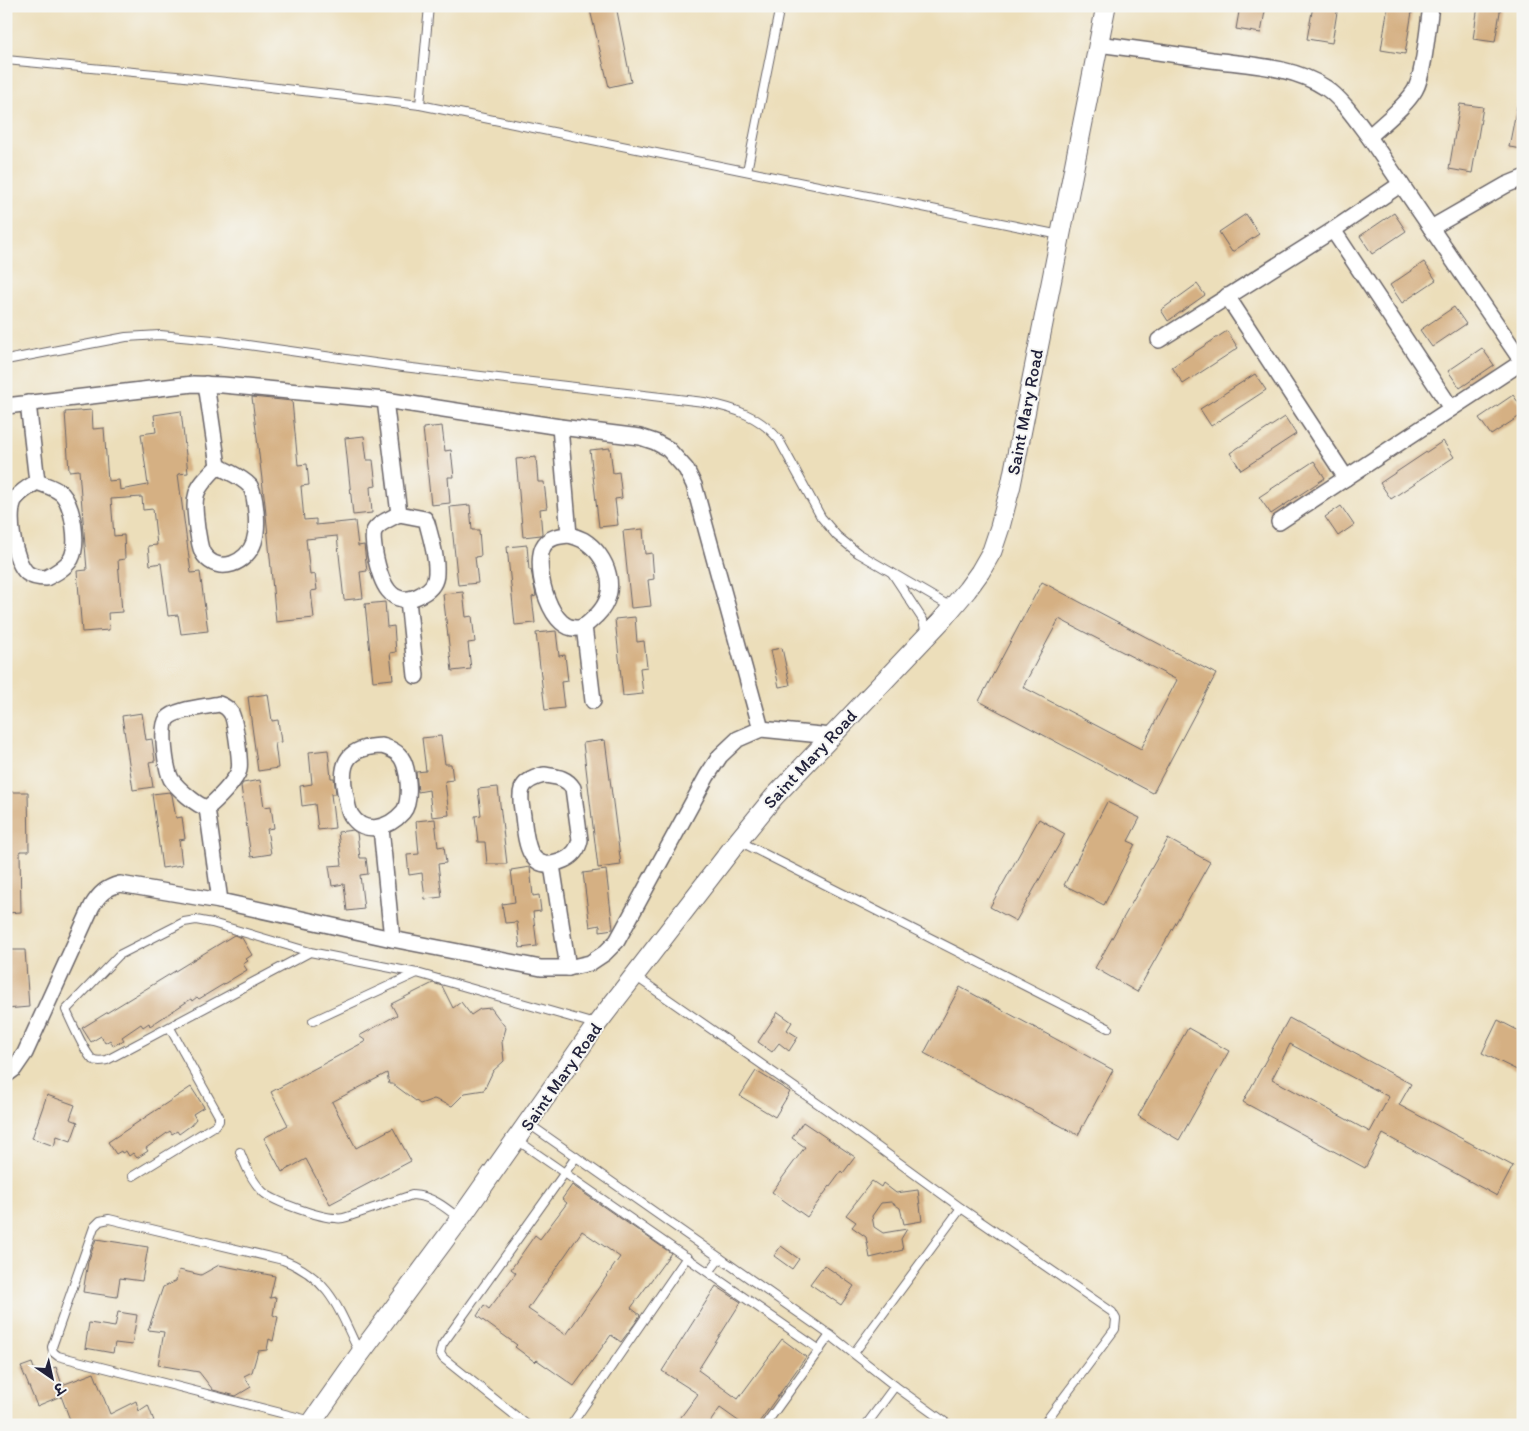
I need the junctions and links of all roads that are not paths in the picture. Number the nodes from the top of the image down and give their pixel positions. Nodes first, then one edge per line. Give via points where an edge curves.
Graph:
1 (429, 6) edge
2 (780, 6) edge
3 (1106, 6) edge
4 (1431, 6) edge
5 (1098, 44) junction
6 (6, 60) edge
7 (420, 105) junction
8 (1369, 136) junction
9 (747, 172) junction
10 (1523, 178) edge
11 (1401, 184) junction
12 (1431, 228) junction
13 (1332, 230) junction
14 (1060, 235) junction
15 (1227, 296) junction
16 (1159, 340) dead end
17 (6, 360) edge
18 (1522, 362) edge
19 (206, 384) junction
20 (386, 400) junction
21 (28, 402) junction
22 (6, 406) edge
23 (1451, 408) junction
24 (560, 427) junction
25 (218, 466) junction
26 (1346, 478) junction
27 (37, 482) junction
28 (399, 514) junction
29 (1279, 522) dead end
30 (569, 535) junction
31 (891, 572) junction
32 (408, 600) junction
33 (953, 608) junction
34 (584, 626) junction
35 (926, 637) junction
36 (416, 676) dead end
37 (593, 702) dead end
38 (762, 729) junction
39 (830, 736) junction
40 (207, 808) junction
41 (381, 828) junction
42 (738, 840) junction
43 (552, 865) junction
44 (220, 900) junction
45 (392, 939) junction
46 (310, 952) junction
47 (568, 968) junction
48 (417, 973) junction
49 (634, 975) junction
50 (313, 1020) dead end
51 (597, 1024) junction
52 (170, 1028) junction
53 (1108, 1028) dead end
54 (6, 1075) edge
55 (528, 1124) junction
56 (517, 1140) junction
57 (240, 1152) dead end
58 (576, 1157) junction
59 (565, 1173) junction
60 (133, 1176) dead end
61 (961, 1208) junction
62 (460, 1220) junction
63 (687, 1257) junction
64 (720, 1258) junction
65 (709, 1272) junction
66 (830, 1335) junction
67 (820, 1350) junction
68 (360, 1354) junction
69 (854, 1354) junction
70 (894, 1386) junction
71 (311, 1423) edge
72 (527, 1425) edge
73 (571, 1425) edge
74 (765, 1425) edge
75 (866, 1425) edge
76 (949, 1425) edge
77 (1043, 1425) edge

1 - 7 lane
2 - 9 lane
3 - 5 street, Saint Mary Road
4 - 8 street via 1415,90
5 - 8 street via 1292,72 1328,89
5 - 14 street, Saint Mary Road
6 - 7 lane
7 - 9 lane
8 - 11 street
9 - 14 lane
10 - 12 street
11 - 12 street
11 - 13 street
12 - 18 street
13 - 15 street
13 - 23 street
14 - 33 street, Saint Mary Road via 1000,527 980,572
15 - 16 street
15 - 26 street
17 - 31 lane via 126,337 160,335 730,407 759,420 770,429 821,518 836,536
18 - 23 street
19 - 20 street
19 - 21 street
19 - 25 street
20 - 24 street
20 - 28 street
21 - 22 street
21 - 27 street
23 - 26 street
24 - 30 street
24 - 38 street via 640,437 668,449 686,469 694,486
25 - 25 street via 201,483 194,504 203,555 226,567 245,556 254,544 257,529 255,497 243,480
26 - 29 street
27 - 27 street via 61,493 73,521 71,558 64,567 46,578 28,574 18,559 12,534 14,499
28 - 32 street via 374,531 375,550 379,572 387,589 397,598
28 - 32 street via 425,519 436,564 432,587
30 - 34 street via 594,549 608,570 610,582 606,604
30 - 34 street via 554,537 543,546 540,560 542,580 552,611 565,626
31 - 33 lane
31 - 35 lane via 923,620
32 - 36 street
33 - 35 street, Saint Mary Road
34 - 37 street
35 - 39 street, Saint Mary Road
38 - 39 street
38 - 47 street via 738,739 720,756 617,940 590,963
39 - 42 street, Saint Mary Road
40 - 40 street via 176,786 172,779 168,771 163,729 167,719 176,713 219,704 226,706 233,716 239,771
40 - 44 street
41 - 41 street via 362,825 351,815 343,776 348,757 372,746 390,749 405,763 408,806 390,824
41 - 45 street
42 - 49 street, Saint Mary Road
42 - 53 lane
43 - 43 street via 530,855 521,799 522,789 532,779 544,775 563,778 573,788 580,840 572,856
43 - 47 street
44 - 45 street
44 - 54 street via 120,884 107,888 92,906 25,1053
45 - 47 street via 542,968
46 - 48 lane
46 - 52 lane
46 - 52 lane via 212,923 184,922 119,955 66,1010 92,1059 99,1062
48 - 50 lane
48 - 51 lane
49 - 51 street, Saint Mary Road
49 - 61 lane
51 - 55 street, Saint Mary Road
52 - 60 lane via 219,1121
55 - 56 street, Saint Mary Road
55 - 58 lane
56 - 59 lane
56 - 62 street, Saint Mary Road
57 - 62 lane via 254,1182 264,1194 323,1216 347,1217 412,1195 421,1195 439,1202
58 - 59 lane
58 - 64 lane
59 - 63 lane
59 - 72 lane via 442,1345 440,1353
61 - 69 lane
61 - 77 lane via 1112,1312 1116,1319 1115,1329
62 - 68 street, Saint Mary Road
63 - 65 lane
63 - 73 lane
64 - 65 lane
64 - 66 lane
65 - 67 lane
66 - 67 lane
66 - 69 lane
67 - 74 lane
68 - 71 street, Saint Mary Road
68 - 71 lane via 330,1294 311,1274 298,1266 109,1219 100,1220 94,1227 52,1347 53,1352 58,1356
69 - 70 lane
70 - 75 lane
70 - 76 lane

